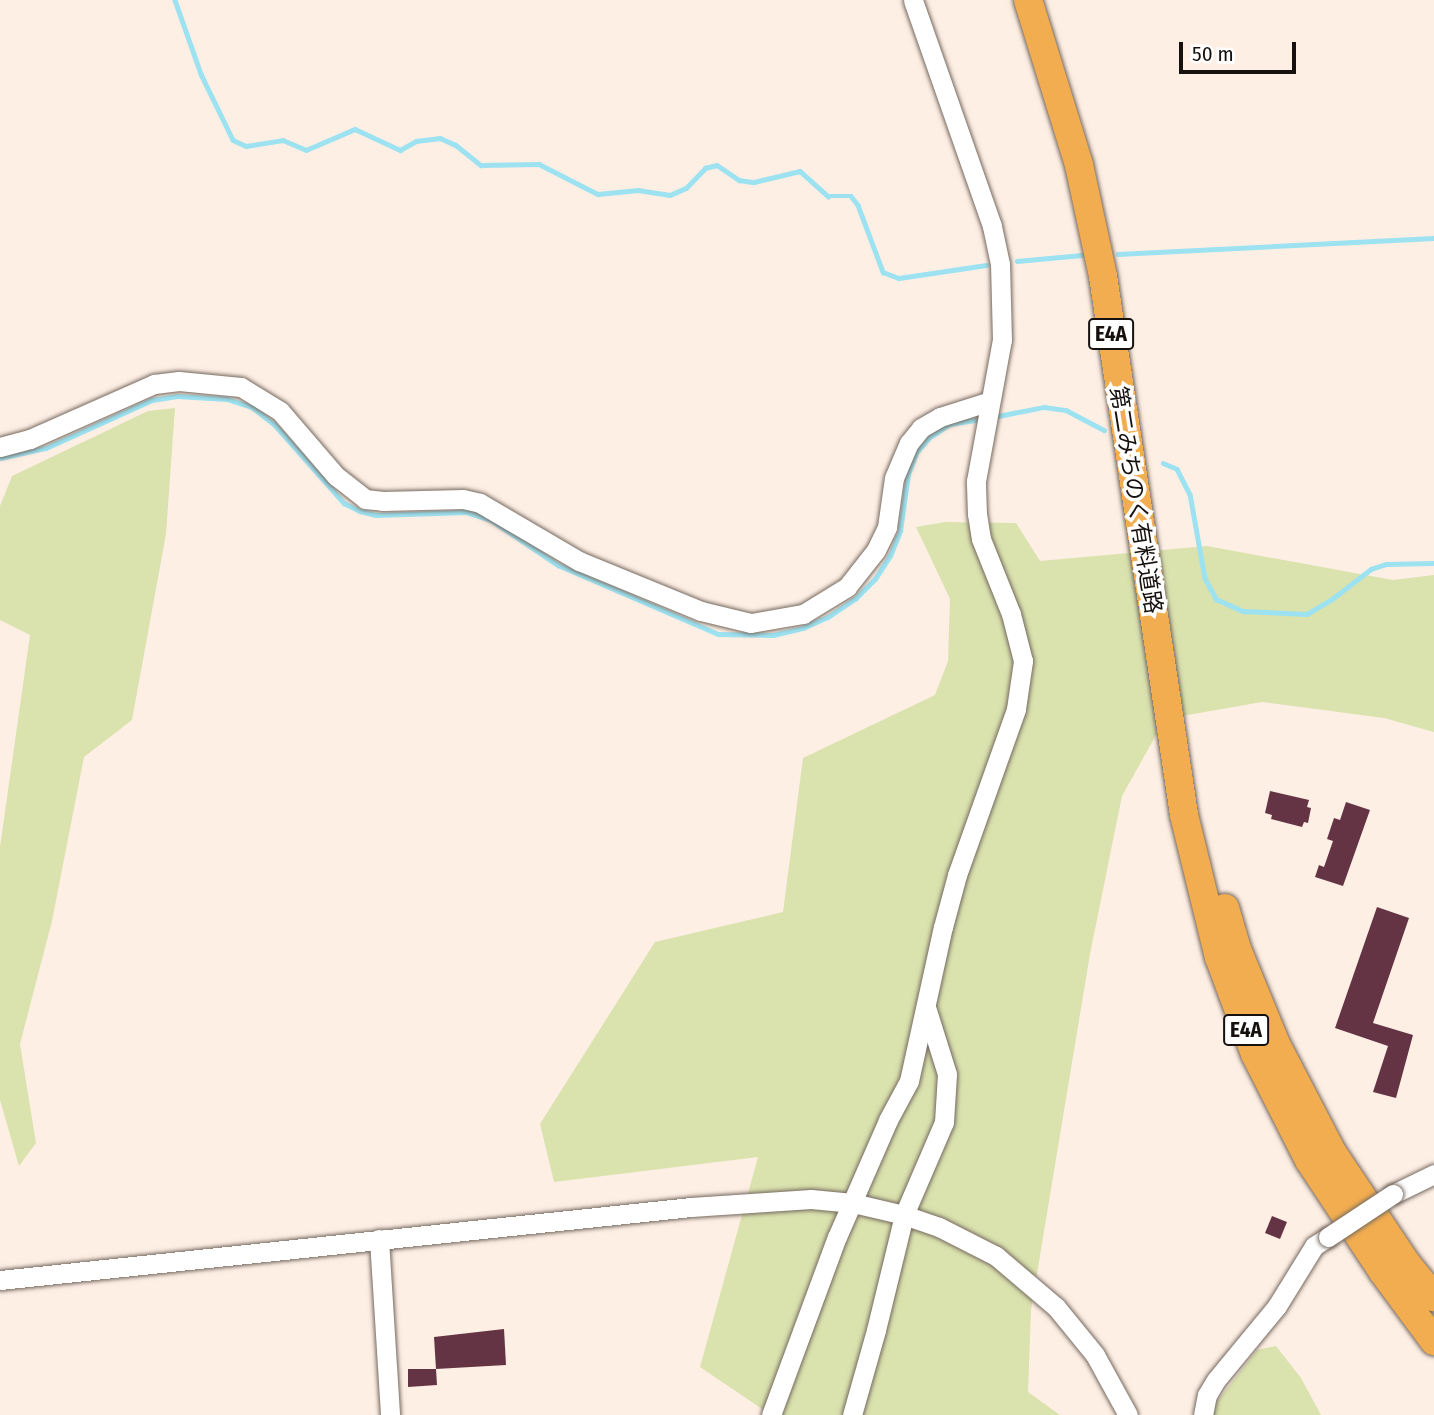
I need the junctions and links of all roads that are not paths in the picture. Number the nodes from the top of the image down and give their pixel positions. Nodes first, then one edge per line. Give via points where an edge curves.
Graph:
1 (913, 0) edge
2 (1028, 0) edge
3 (990, 404) junction
4 (0, 447) edge
5 (1162, 676) junction
6 (927, 1009) junction
7 (1434, 1174) edge
8 (853, 1203) junction
9 (904, 1215) junction
10 (379, 1239) junction
11 (0, 1280) edge
12 (1434, 1297) edge
13 (1434, 1341) edge
14 (390, 1415) edge
15 (771, 1415) edge
16 (852, 1415) edge
17 (1128, 1415) edge
18 (1203, 1415) edge

1 - 3 street via 992,226 1004,314
2 - 5 highway, 第二みちのく有料道路 / E4A via 1079,165 1103,276
3 - 4 street via 940,417 921,428 909,443 894,478 887,527 876,550 847,587 803,614 751,623 701,611 579,561 481,503 365,499 336,476 280,411 241,387 179,381 154,384 30,439
3 - 6 street via 976,481 979,526 1023,661 1016,709 957,875
5 - 12 highway, 第二みちのく有料道路 / E4A via 1237,949 1276,1044 1332,1152
5 - 13 highway, 第二みちのく有料道路 / E4A via 1184,815 1219,957 1255,1054 1309,1160
6 - 8 street via 909,1081
6 - 9 street via 947,1074 944,1122
7 - 18 street, bridge via 1393,1194 1314,1246 1277,1306 1216,1380
8 - 9 street
8 - 10 street via 811,1199 691,1207
8 - 15 street
9 - 16 street
9 - 17 street via 996,1256 1056,1307 1095,1354
10 - 11 street
10 - 14 street

